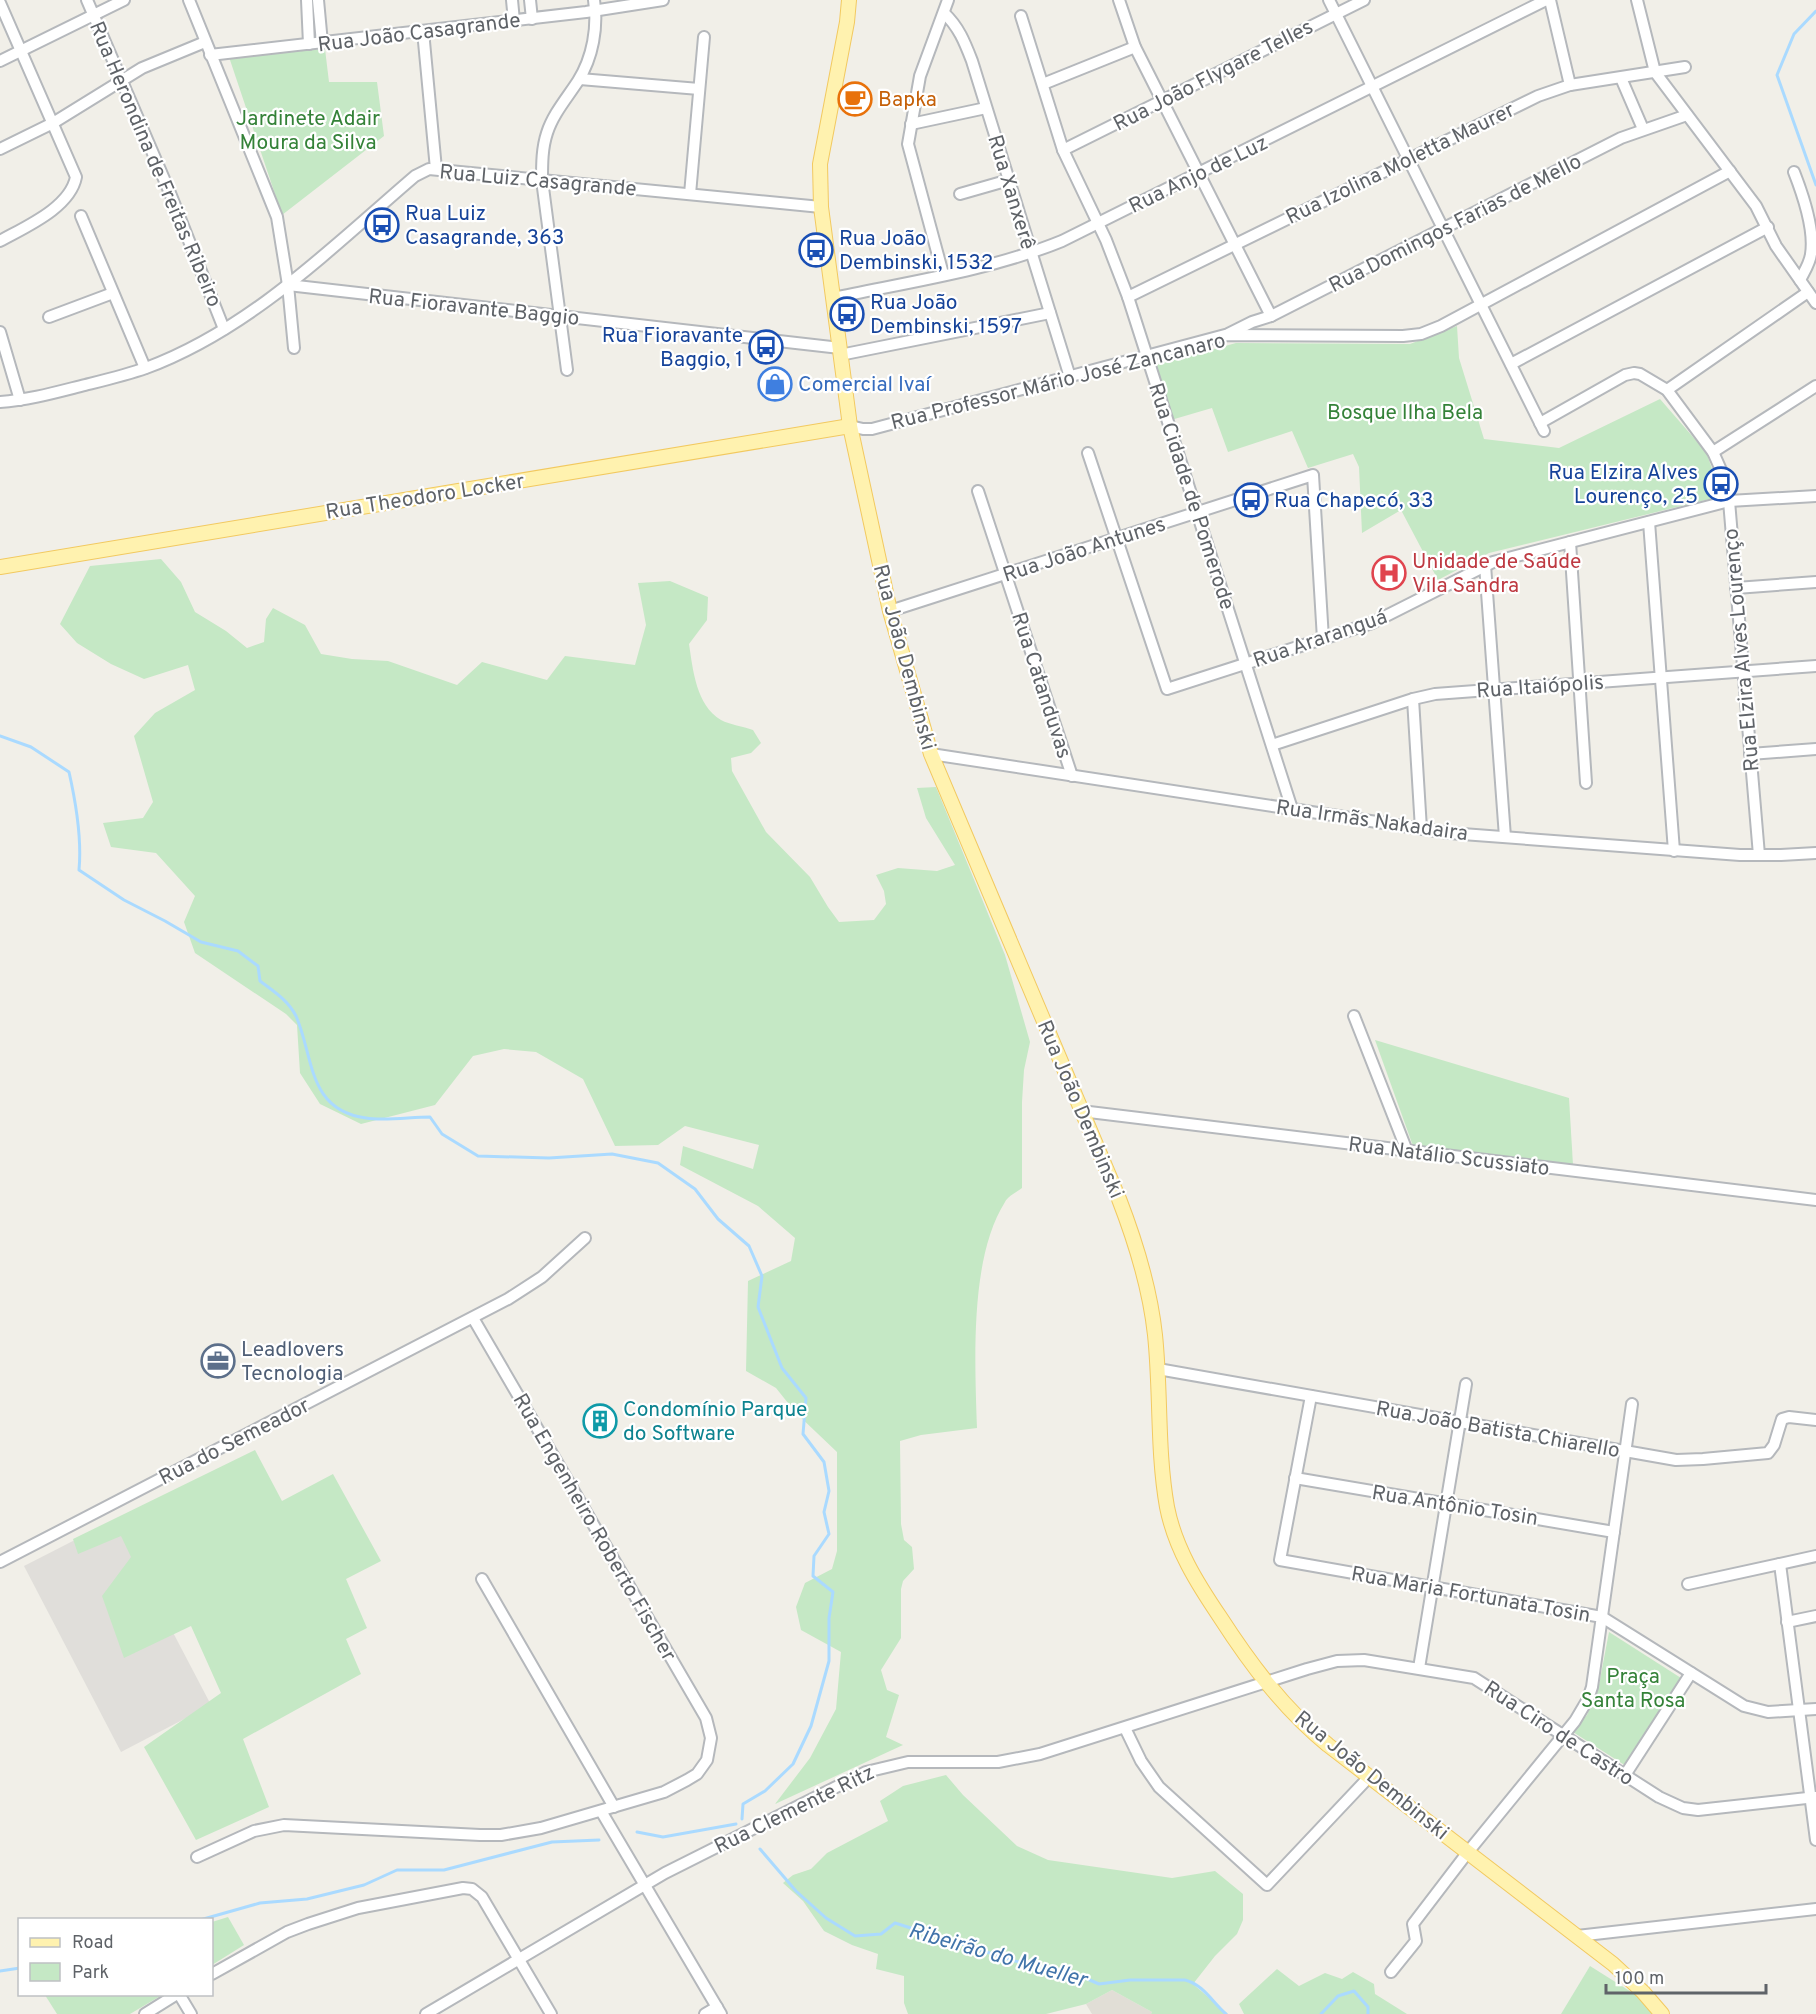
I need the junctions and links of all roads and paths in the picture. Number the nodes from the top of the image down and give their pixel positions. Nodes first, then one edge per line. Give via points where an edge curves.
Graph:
1 (87, 0) edge
2 (124, 0) edge
3 (189, 0) edge
4 (307, 0) edge
5 (318, 0) edge
6 (512, 0) edge
7 (530, 0) edge
8 (663, 0) edge
9 (849, 0) edge
10 (854, 0) edge
11 (948, 0) edge
12 (1119, 0) edge
13 (1329, 0) edge
14 (1364, 0) edge
15 (1546, 0) edge
16 (1550, 0) edge
17 (1636, 0) edge
18 (0, 3) edge
19 (595, 6) edge
20 (944, 13) junction
21 (1336, 14) junction
22 (94, 15) junction
23 (1021, 16) dead end
24 (532, 19) junction
25 (514, 21) junction
26 (847, 22) junction
27 (423, 31) junction
28 (704, 37) dead end
29 (205, 42) junction
30 (322, 43) junction
31 (309, 44) junction
32 (1135, 47) junction
33 (21, 50) junction
34 (210, 56) junction
35 (0, 61) edge
36 (1685, 67) dead end
37 (1655, 72) junction
38 (1621, 78) junction
39 (580, 79) junction
40 (122, 80) junction
41 (1042, 84) junction
42 (1570, 85) junction
43 (1372, 87) junction
44 (699, 89) junction
45 (1162, 101) junction
46 (986, 108) junction
47 (1687, 115) junction
48 (53, 123) junction
49 (911, 124) junction
50 (1643, 129) junction
51 (0, 149) edge
52 (1063, 150) junction
53 (1408, 159) junction
54 (436, 169) junction
55 (1730, 171) junction
56 (1794, 172) dead end
57 (1199, 173) junction
58 (542, 180) junction
59 (1009, 180) junction
60 (690, 194) junction
61 (960, 194) dead end
62 (821, 207) junction
63 (81, 216) dead end
64 (1099, 223) junction
65 (1768, 227) junction
66 (1444, 229) junction
67 (0, 241) edge
68 (1235, 244) junction
69 (1031, 253) junction
70 (943, 274) junction
71 (1800, 280) junction
72 (288, 285) junction
73 (1808, 292) junction
74 (114, 293) junction
75 (1128, 297) junction
76 (833, 298) junction
77 (1816, 303) edge
78 (1481, 304) junction
79 (1050, 313) junction
80 (560, 316) junction
81 (1271, 316) junction
82 (49, 317) dead end
83 (224, 329) junction
84 (0, 332) edge
85 (1225, 335) junction
86 (294, 348) dead end
87 (840, 352) junction
88 (1147, 356) junction
89 (1511, 364) junction
90 (145, 368) junction
91 (567, 370) dead end
92 (1070, 377) junction
93 (1816, 386) edge
94 (1667, 390) junction
95 (20, 400) junction
96 (0, 402) edge
97 (850, 426) junction
98 (1713, 452) junction
99 (1088, 453) dead end
100 (978, 491) dead end
101 (1816, 496) edge
102 (1729, 501) junction
103 (1197, 512) junction
104 (1649, 522) junction
105 (1117, 538) junction
106 (1570, 542) junction
107 (1485, 565) junction
108 (0, 567) edge
109 (1006, 574) junction
110 (1816, 582) edge
111 (1736, 588) junction
112 (890, 611) junction
113 (1323, 639) junction
114 (1245, 664) junction
115 (1816, 666) edge
116 (1743, 671) junction
117 (1661, 677) junction
118 (1579, 683) junction
119 (1494, 690) junction
120 (1413, 699) junction
121 (1272, 745) junction
122 (1816, 749) edge
123 (931, 754) junction
124 (1750, 754) junction
125 (1072, 776) junction
126 (1586, 783) dead end
127 (1292, 809) junction
128 (1421, 829) junction
129 (1505, 837) junction
130 (1674, 851) junction
131 (1816, 853) edge
132 (1759, 855) junction
133 (1354, 1016) dead end
134 (1081, 1111) junction
135 (1407, 1151) junction
136 (1816, 1200) edge
137 (585, 1238) dead end
138 (473, 1318) junction
139 (1158, 1369) junction
140 (1466, 1384) dead end
141 (1311, 1396) junction
142 (1632, 1404) dead end
143 (1816, 1420) edge
144 (1460, 1422) junction
145 (1626, 1451) junction
146 (1295, 1478) junction
147 (1446, 1504) junction
148 (1614, 1532) junction
149 (1816, 1556) edge
150 (0, 1562) edge
151 (1780, 1564) junction
152 (482, 1579) dead end
153 (1688, 1584) dead end
154 (1432, 1587) junction
155 (1816, 1616) edge
156 (1602, 1617) junction
157 (1788, 1622) junction
158 (1419, 1668) junction
159 (1691, 1673) junction
160 (1265, 1682) junction
161 (1816, 1709) edge
162 (1799, 1711) junction
163 (1125, 1728) junction
164 (1563, 1736) junction
165 (1625, 1775) junction
166 (1370, 1776) junction
167 (1813, 1798) edge
168 (614, 1807) junction
169 (601, 1811) junction
170 (1816, 1840) edge
171 (1468, 1851) junction
172 (197, 1857) dead end
173 (644, 1885) junction
174 (1816, 1909) edge
175 (1577, 1936) junction
176 (519, 1959) junction
177 (1391, 1972) dead end
178 (213, 1973) edge
179 (176, 1996) edge
180 (179, 1996) edge
181 (719, 2011) edge
182 (145, 2014) edge
183 (191, 2014) edge
184 (426, 2014) edge
185 (551, 2014) edge
186 (705, 2014) edge
187 (1662, 2014) edge

1 - 22 street, Rua Herondina de Freitas Ribeiro
2 - 22 street
3 - 29 street
4 - 31 street
5 - 30 street
6 - 25 street
7 - 24 street
8 - 19 street, Rua João Casagrande
9 - 26 main road, Rua João Dembinski
10 - 26 main road, Rua João Dembinski
11 - 20 street
12 - 32 street
13 - 21 street
14 - 21 street, Rua João Flygare Telles
15 - 43 street, Rua Anjo de Luz
16 - 42 street
17 - 37 street
18 - 33 street
19 - 24 street, Rua João Casagrande
19 - 39 street via 592,47
20 - 46 street, Rua Xanxerê via 960,32
20 - 49 street via 924,64
21 - 43 street
21 - 45 street, Rua João Flygare Telles
22 - 33 street
22 - 40 street, Rua Herondina de Freitas Ribeiro
23 - 41 street, Rua Cidade de Pomerode
24 - 25 street, Rua João Casagrande
25 - 27 street, Rua João Casagrande
26 - 62 main road, Rua João Dembinski via 820,164
27 - 30 street, Rua João Casagrande
27 - 54 street
28 - 44 street
29 - 34 street
29 - 40 street via 158,60
30 - 31 street, Rua João Casagrande
31 - 34 street, Rua João Casagrande
32 - 41 street
32 - 45 street
33 - 35 street
33 - 48 street
34 - 72 street via 277,217
36 - 37 street, Rua Izolina Moletta Maurer
37 - 38 street, Rua Izolina Moletta Maurer
37 - 47 street
38 - 42 street, Rua Izolina Moletta Maurer
38 - 50 street
39 - 44 street
39 - 58 street via 547,133
40 - 48 street
40 - 83 street, Rua Herondina de Freitas Ribeiro
41 - 52 street, Rua Cidade de Pomerode
42 - 53 street, Rua Izolina Moletta Maurer via 1522,102
43 - 53 street
43 - 57 street, Rua Anjo de Luz
44 - 60 street
45 - 52 street, Rua João Flygare Telles
45 - 57 street
46 - 49 street
46 - 59 street, Rua Xanxerê
47 - 50 street, Rua Domingos Farias de Mello
47 - 55 street
48 - 51 street
48 - 67 street via 76,177 73,186 50,212
49 - 70 street via 909,152
50 - 66 street, Rua Domingos Farias de Mello
52 - 64 street, Rua Cidade de Pomerode
53 - 66 street
53 - 68 street, Rua Izolina Moletta Maurer
54 - 58 street, Rua Luiz Casagrande
54 - 72 street, Rua Luiz Casagrande via 415,176
55 - 65 street
55 - 78 street, Rua Professor Mário José Zancanaro
56 - 71 street via 1804,201 1811,245 1809,264
57 - 64 street, Rua Anjo de Luz
57 - 68 street
58 - 60 street, Rua Luiz Casagrande
58 - 80 street
59 - 61 street
59 - 69 street, Rua Xanxerê
60 - 62 street, Rua Luiz Casagrande
62 - 76 main road, Rua João Dembinski
63 - 74 street
64 - 69 street, Rua Anjo de Luz
64 - 75 street, Rua Cidade de Pomerode
65 - 71 street
65 - 89 street
66 - 78 street
66 - 81 street, Rua Domingos Farias de Mello
68 - 75 street, Rua Izolina Moletta Maurer
68 - 81 street
69 - 70 street, Rua Anjo de Luz
69 - 79 street, Rua Xanxerê
70 - 76 street, Rua Anjo de Luz
71 - 73 street
72 - 80 street, Rua Fioravante Baggio
72 - 83 street, Rua Luiz Casagrande
72 - 86 street
73 - 77 street
73 - 94 street
74 - 82 street
74 - 90 street
75 - 88 street, Rua Cidade de Pomerode
76 - 87 main road, Rua João Dembinski
78 - 85 street, Rua Professor Mário José Zancanaro via 1431,330 1412,335
78 - 89 street
79 - 87 street, Rua Fioravante Baggio
79 - 92 street, Rua Xanxerê
80 - 87 street, Rua Fioravante Baggio
80 - 91 street
81 - 85 street, Rua Domingos Farias de Mello
83 - 90 street, Rua Luiz Casagrande
84 - 95 street
85 - 88 street, Rua Professor Mário José Zancanaro
87 - 97 main road, Rua João Dembinski
88 - 92 street, Rua Professor Mário José Zancanaro
88 - 103 street, Rua Cidade de Pomerode
89 - 94 street via 1542,427 1629,373 1640,374
90 - 95 street, Rua Luiz Casagrande
92 - 97 street, Rua Professor Mário José Zancanaro via 872,429
93 - 98 street
94 - 98 street, Rua Elzira Alves Lourenço
95 - 96 street, Rua Luiz Casagrande
97 - 108 main road, Rua Theodoro Locker
97 - 112 main road, Rua João Dembinski
98 - 102 street, Rua Elzira Alves Lourenço via 1725,479
99 - 105 street
100 - 109 street, Rua Catanduvas
101 - 102 street, Rua Araranguá
102 - 104 street, Rua Araranguá
102 - 111 street, Rua Elzira Alves Lourenço
103 - 105 street, Rua João Antunes
103 - 113 street, Rua João Antunes via 1313,475
103 - 114 street, Rua Cidade de Pomerode
104 - 106 street, Rua Araranguá
104 - 117 street
105 - 109 street, Rua João Antunes
105 - 114 street, Rua Araranguá via 1167,689
106 - 107 street, Rua Araranguá
106 - 118 street
107 - 113 street, Rua Araranguá via 1387,616
107 - 119 street
109 - 112 street, Rua João Antunes
109 - 125 street, Rua Catanduvas
110 - 111 street
111 - 116 street, Rua Elzira Alves Lourenço
112 - 123 main road, Rua João Dembinski
113 - 114 street, Rua Araranguá
114 - 121 street, Rua Cidade de Pomerode
115 - 116 street, Rua Itaiópolis
116 - 117 street, Rua Itaiópolis
116 - 124 street, Rua Elzira Alves Lourenço
117 - 118 street, Rua Itaiópolis
117 - 130 street
118 - 119 street, Rua Itaiópolis
118 - 126 street
119 - 120 street, Rua Itaiópolis
119 - 129 street
120 - 121 street, Rua Itaiópolis
120 - 128 street
121 - 127 street, Rua Cidade de Pomerode
122 - 124 street
123 - 125 street, Rua Irmãs Nakadaira
123 - 134 main road, Rua João Dembinski
124 - 132 street, Rua Elzira Alves Lourenço
125 - 127 street, Rua Irmãs Nakadaira
127 - 128 street, Rua Irmãs Nakadaira
128 - 129 street, Rua Irmãs Nakadaira
129 - 130 street, Rua Irmãs Nakadaira
130 - 132 street, Rua Irmãs Nakadaira
131 - 132 street, Rua Irmãs Nakadaira
133 - 135 street
134 - 135 street, Rua Natálio Scussiato
134 - 139 main road, Rua João Dembinski via 1139,1254 1152,1309
135 - 136 street, Rua Natálio Scussiato
137 - 138 street, Rua do Semeador via 542,1277
138 - 150 street, Rua do Semeador
138 - 168 street, Rua Engenheiro Roberto Fischer via 706,1718 711,1738 707,1760 697,1774 664,1792
139 - 141 street, Rua João Batista Chiarello
139 - 160 main road, Rua João Dembinski via 1163,1480 1178,1545 1198,1585
140 - 144 street
141 - 144 street, Rua João Batista Chiarello
141 - 146 street
142 - 145 street
143 - 145 street, Rua João Batista Chiarello via 1782,1419 1774,1445 1763,1454 1689,1460
144 - 145 street, Rua João Batista Chiarello
144 - 147 street
145 - 148 street
146 - 147 street, Rua Antônio Tosin
146 - 154 street, Rua Maria Fortunata Tosin via 1281,1560
147 - 148 street, Rua Antônio Tosin
147 - 154 street
148 - 156 street
149 - 151 street
151 - 153 street
151 - 157 street
152 - 168 street
154 - 156 street, Rua Maria Fortunata Tosin
154 - 158 street
155 - 157 street
156 - 159 street, Rua Maria Fortunata Tosin
156 - 164 street via 1592,1687 1582,1711
157 - 162 street
158 - 160 street, Rua Ciro de Castro via 1349,1660
158 - 164 street, Rua Ciro de Castro via 1474,1678
159 - 162 street, Rua Maria Fortunata Tosin via 1754,1710
159 - 165 street
160 - 163 street, Rua Clemente Ritz
160 - 166 main road, Rua João Dembinski via 1316,1734
161 - 162 street, Rua Maria Fortunata Tosin
162 - 167 street
163 - 166 street via 1159,1787 1267,1885
163 - 173 street, Rua Clemente Ritz via 1018,1759 923,1761 879,1768
164 - 165 street, Rua Ciro de Castro
164 - 171 street
165 - 167 street, Rua Ciro de Castro via 1683,1808 1713,1809
166 - 171 main road, Rua João Dembinski
167 - 170 street
168 - 169 street
169 - 172 street via 501,1835 284,1825 254,1831
169 - 173 street
171 - 175 main road, Rua João Dembinski
171 - 177 street via 1413,1924 1416,1941
173 - 176 street, Rua Clemente Ritz
173 - 181 street
174 - 175 street
175 - 187 main road, Rua João Dembinski via 1629,1978
176 - 178 street via 482,1897 464,1888 332,1916 278,1936
176 - 184 street, Rua Clemente Ritz
176 - 185 street
179 - 182 street
180 - 183 street
181 - 186 street

